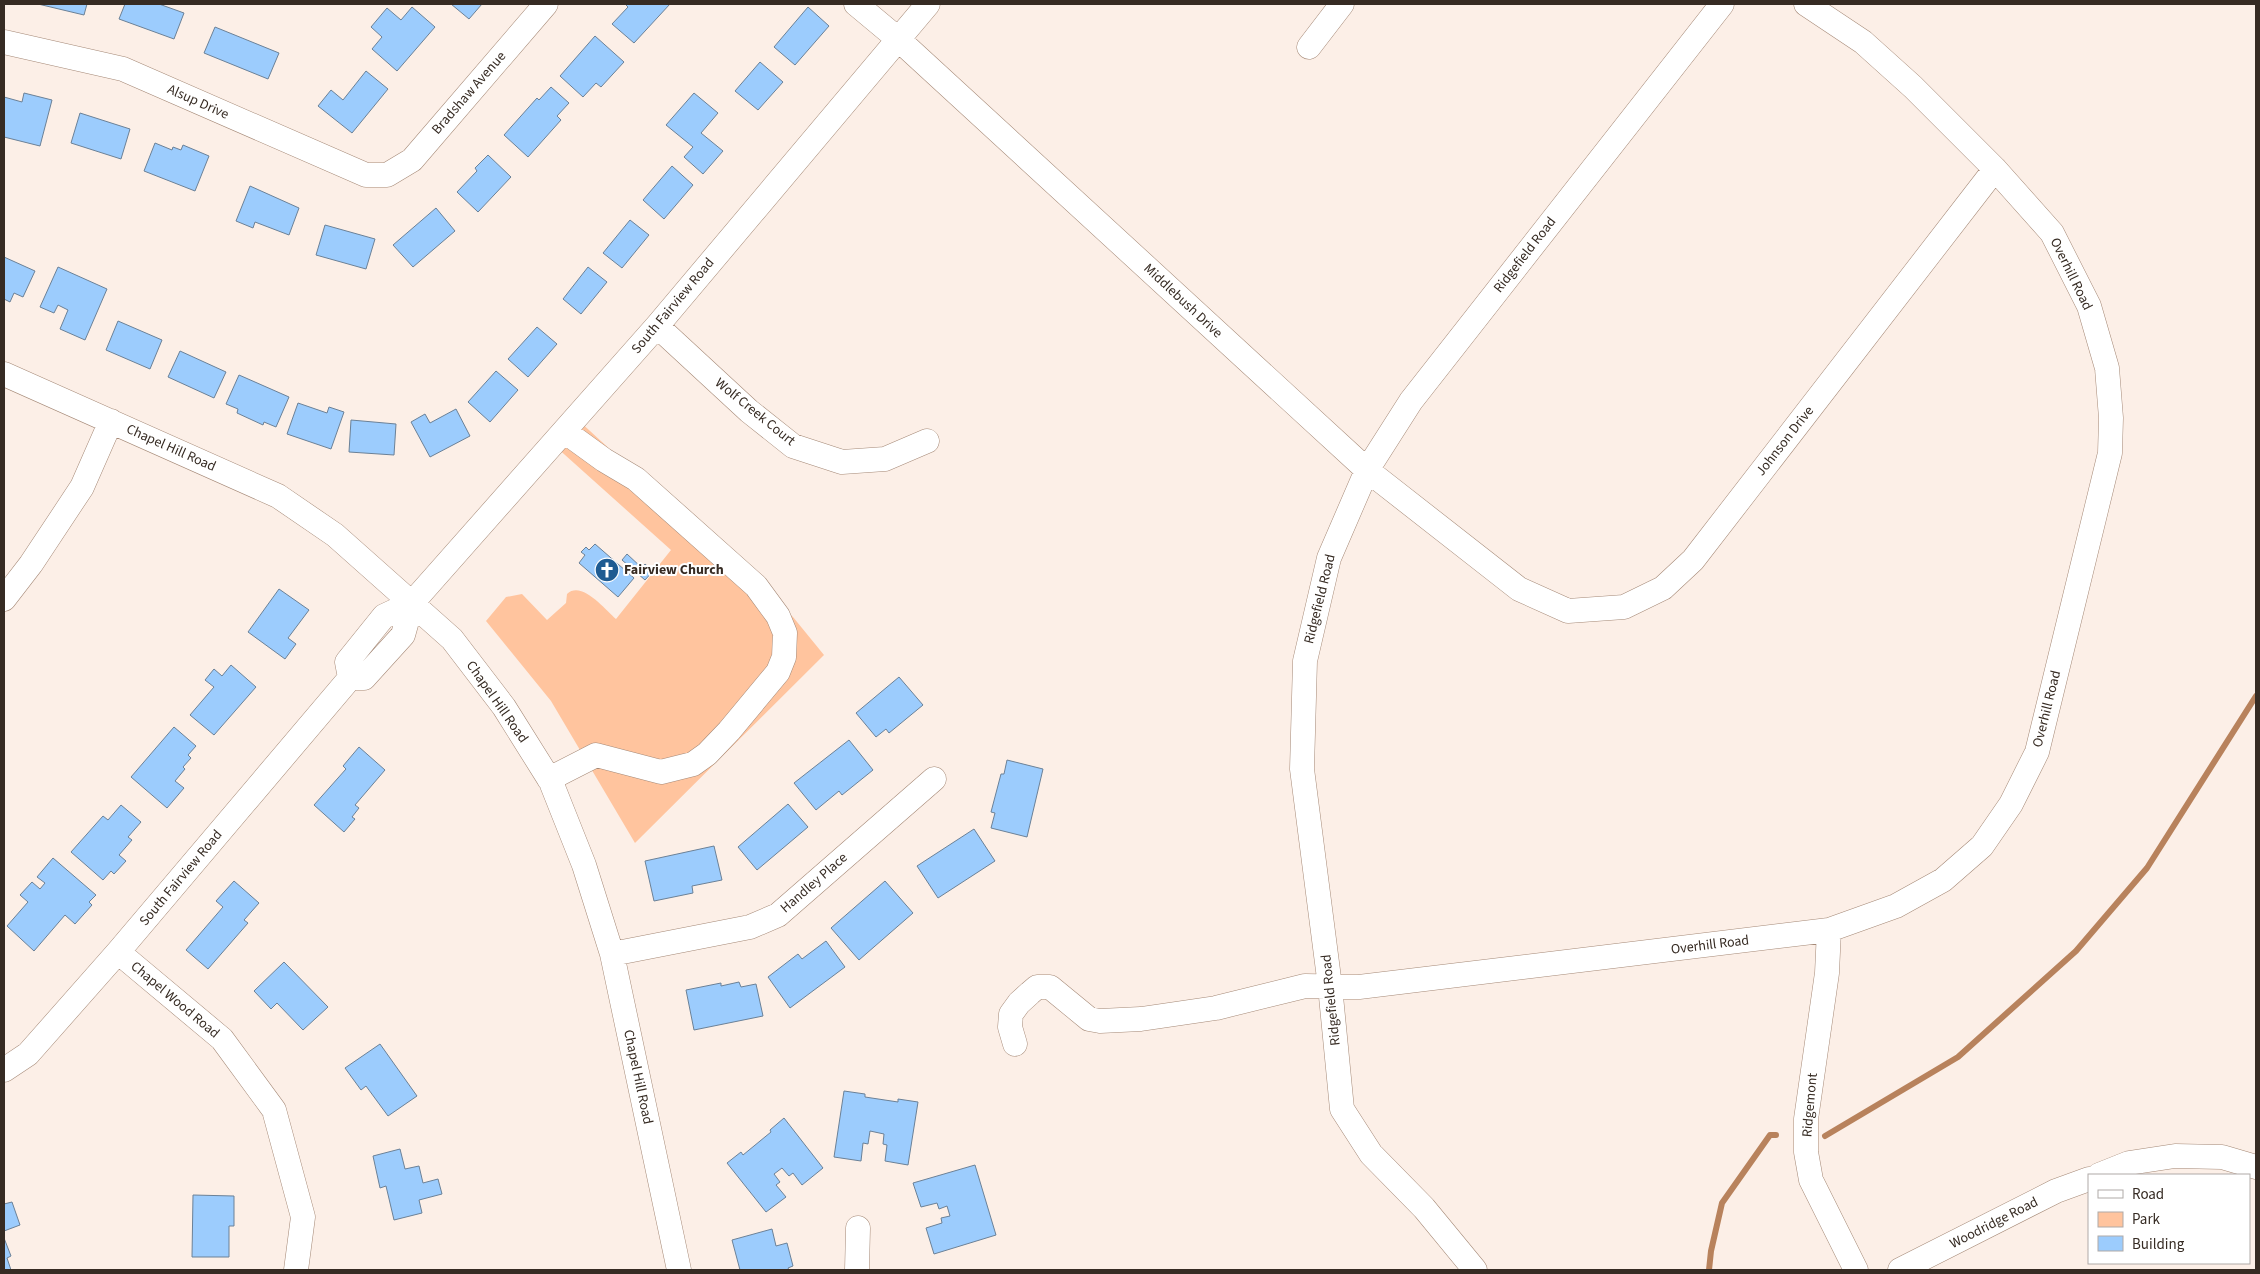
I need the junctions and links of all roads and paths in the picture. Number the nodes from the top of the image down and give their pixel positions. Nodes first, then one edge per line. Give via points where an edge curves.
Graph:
1 (546, 4) edge
2 (856, 4) edge
3 (928, 4) edge
4 (1342, 4) edge
5 (1722, 4) edge
6 (1806, 4) edge
7 (898, 39) junction
8 (4, 42) edge
9 (1309, 47) dead end
10 (1995, 169) junction
11 (387, 175) joint
12 (656, 326) junction
13 (4, 374) edge
14 (111, 421) junction
15 (564, 431) junction
16 (927, 441) dead end
17 (1367, 470) junction
18 (1519, 589) joint
19 (4, 599) edge
20 (412, 603) junction
21 (934, 779) dead end
22 (549, 780) junction
23 (1829, 930) junction
24 (118, 952) junction
25 (612, 954) junction
26 (1330, 986) junction
27 (1015, 1044) dead end
28 (4, 1070) edge
29 (2256, 1167) edge
30 (2101, 1174) edge
31 (2088, 1179) edge
32 (858, 1228) dead end
33 (296, 1270) edge
34 (679, 1270) edge
35 (857, 1270) edge
36 (1475, 1270) edge
37 (1856, 1270) edge
38 (1900, 1270) edge

1 - 11 street, Bradshaw Avenue via 412,160
2 - 7 street, Middlebush Drive
3 - 7 street, South Fairview Road
4 - 9 street
5 - 17 street, Ridgefield Road via 1411,401
6 - 10 street, Overhill Road via 1863,42
7 - 12 street, South Fairview Road
7 - 17 street, Middlebush Drive
8 - 11 street, Alsup Drive via 122,69 366,175
10 - 18 street, Johnson Drive via 1693,560 1662,588 1624,607 1568,611
10 - 23 street, Overhill Road via 2052,233 2089,306 2107,368 2110,453 2037,752 2011,804 1982,846 1943,880 1896,906
12 - 15 street, South Fairview Road
12 - 16 street, Wolf Creek Court via 749,411 793,446 842,462 885,459
13 - 14 street, Chapel Hill Road
14 - 19 street via 82,487
14 - 20 street, Chapel Hill Road via 278,496 335,535
15 - 20 street, South Fairview Road
15 - 22 street via 636,479 756,586 778,616 785,633 784,657 778,672 750,708 713,749 693,764 661,772 596,755
17 - 18 street, Middlebush Drive
17 - 26 street, Ridgefield Road via 1329,558 1305,661 1302,769
20 - 22 street, Chapel Hill Road via 452,639 504,707
20 - 24 street, South Fairview Road via 403,635 364,678 350,678
21 - 25 street, Handley Place via 778,915 750,928
22 - 25 street, Chapel Hill Road via 584,865
23 - 26 street, Overhill Road via 1359,987
23 - 37 street, Ridgemont via 1827,973 1806,1119 1806,1152 1811,1180
24 - 28 street, South Fairview Road via 28,1054
24 - 33 street, Chapel Wood Road via 222,1039 274,1110 302,1217
25 - 34 street, Chapel Hill Road
26 - 27 street, Overhill Road via 1305,986 1216,1008 1141,1019 1100,1021 1089,1019 1050,987 1037,987 1011,1014 1010,1027
26 - 36 street, Ridgefield Road via 1342,1110 1371,1154 1424,1208
29 - 30 street via 2222,1157 2175,1156 2130,1163
31 - 38 street, Woodridge Road via 2056,1191
32 - 35 street

